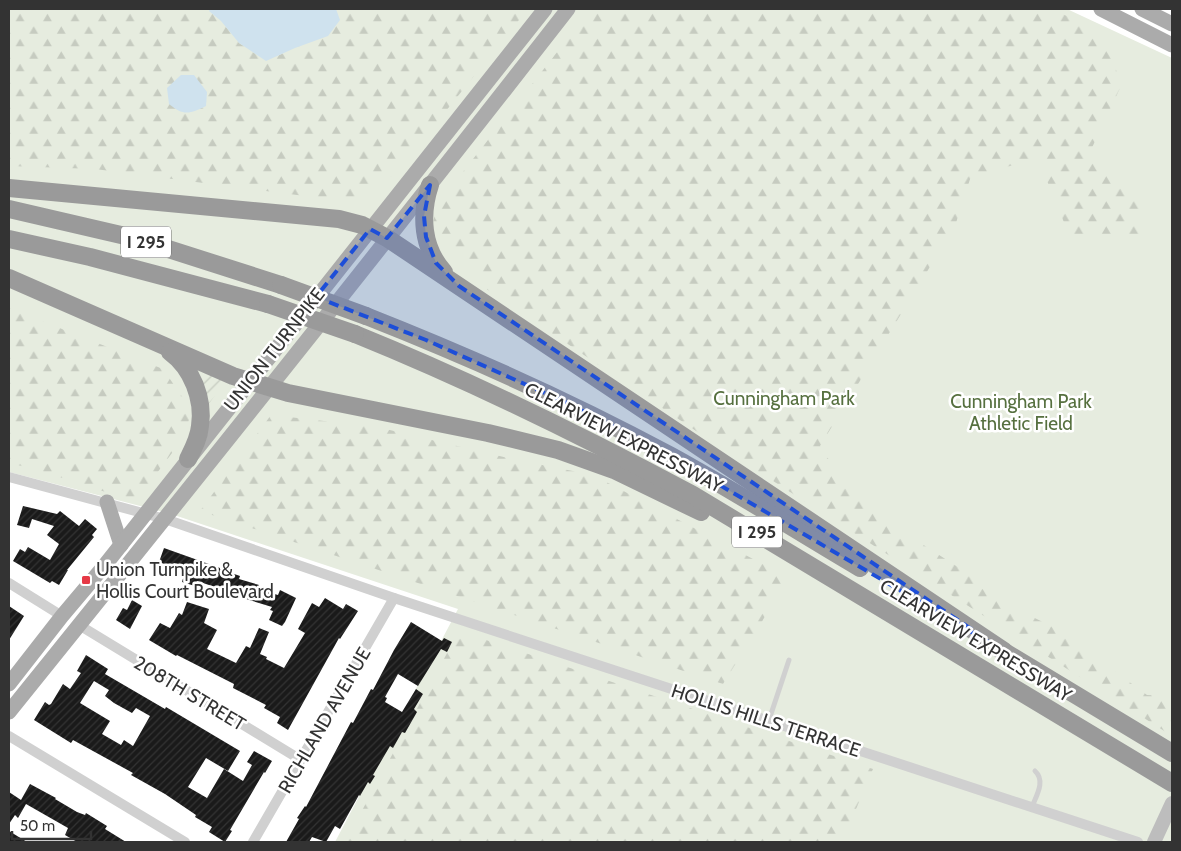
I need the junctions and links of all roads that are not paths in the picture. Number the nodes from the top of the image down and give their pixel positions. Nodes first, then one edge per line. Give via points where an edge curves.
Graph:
1 (545, 9) edge
2 (568, 9) edge
3 (1101, 9) edge
4 (1142, 9) edge
5 (1172, 24) edge
6 (1172, 45) edge
7 (430, 185) junction
8 (9, 188) edge
9 (9, 209) edge
10 (370, 229) junction
11 (387, 238) junction
12 (9, 239) edge
13 (9, 278) edge
14 (459, 286) junction
15 (153, 341) junction
16 (249, 381) junction
17 (269, 388) junction
18 (188, 459) junction
19 (9, 477) edge
20 (107, 502) junction
21 (144, 514) junction
22 (165, 519) junction
23 (121, 545) junction
24 (834, 578) junction
25 (9, 583) edge
26 (394, 598) junction
27 (62, 616) junction
28 (79, 626) junction
29 (1004, 651) junction
30 (789, 660) dead end
31 (9, 684) edge
32 (9, 712) edge
33 (769, 720) junction
34 (9, 736) edge
35 (1172, 753) edge
36 (301, 760) junction
37 (1035, 771) dead end
38 (1172, 783) edge
39 (1172, 803) edge
40 (1032, 807) junction
41 (185, 842) edge
42 (253, 842) edge
43 (1138, 842) edge
44 (1154, 842) edge

1 - 10 main road, UNION TURNPIKE
2 - 7 main road, UNION TURNPIKE
3 - 6 main road
4 - 5 main road
7 - 11 main road, UNION TURNPIKE
7 - 14 highway via 424,216 426,237 436,263
8 - 10 highway via 339,220
9 - 29 highway, CLEARVIEW EXPRESSWAY / I 295, bridge via 134,238 281,285 496,370 636,438 736,493
10 - 11 highway
10 - 16 main road, UNION TURNPIKE
11 - 14 highway
11 - 17 main road, UNION TURNPIKE
12 - 24 highway, CLEARVIEW EXPRESSWAY / I 295, bridge via 99,259 268,304 355,334 469,383 625,458
13 - 15 highway
14 - 29 highway
15 - 16 highway
15 - 18 highway via 180,361 196,387 200,426
16 - 17 highway
16 - 18 main road, UNION TURNPIKE
17 - 22 main road, UNION TURNPIKE
17 - 24 highway via 488,433 578,456 650,486
18 - 21 main road, UNION TURNPIKE
19 - 20 street, HOLLIS HILLS TERRACE
20 - 21 street, HOLLIS HILLS TERRACE
20 - 23 main road
21 - 22 street, HOLLIS HILLS TERRACE
21 - 23 main road, UNION TURNPIKE
22 - 26 street, HOLLIS HILLS TERRACE
22 - 28 main road, UNION TURNPIKE
23 - 27 main road, UNION TURNPIKE
24 - 38 highway, CLEARVIEW EXPRESSWAY / I 295
25 - 27 street
26 - 33 street, HOLLIS HILLS TERRACE
26 - 36 street, RICHLAND AVENUE
27 - 31 main road, UNION TURNPIKE
28 - 32 main road, UNION TURNPIKE
28 - 36 street, 208TH STREET
29 - 35 highway, CLEARVIEW EXPRESSWAY / I 295
30 - 33 lane
33 - 40 street, HOLLIS HILLS TERRACE
34 - 41 street
36 - 42 street, RICHLAND AVENUE
37 - 40 lane via 1041,780
39 - 44 street
40 - 43 street, HOLLIS HILLS TERRACE

